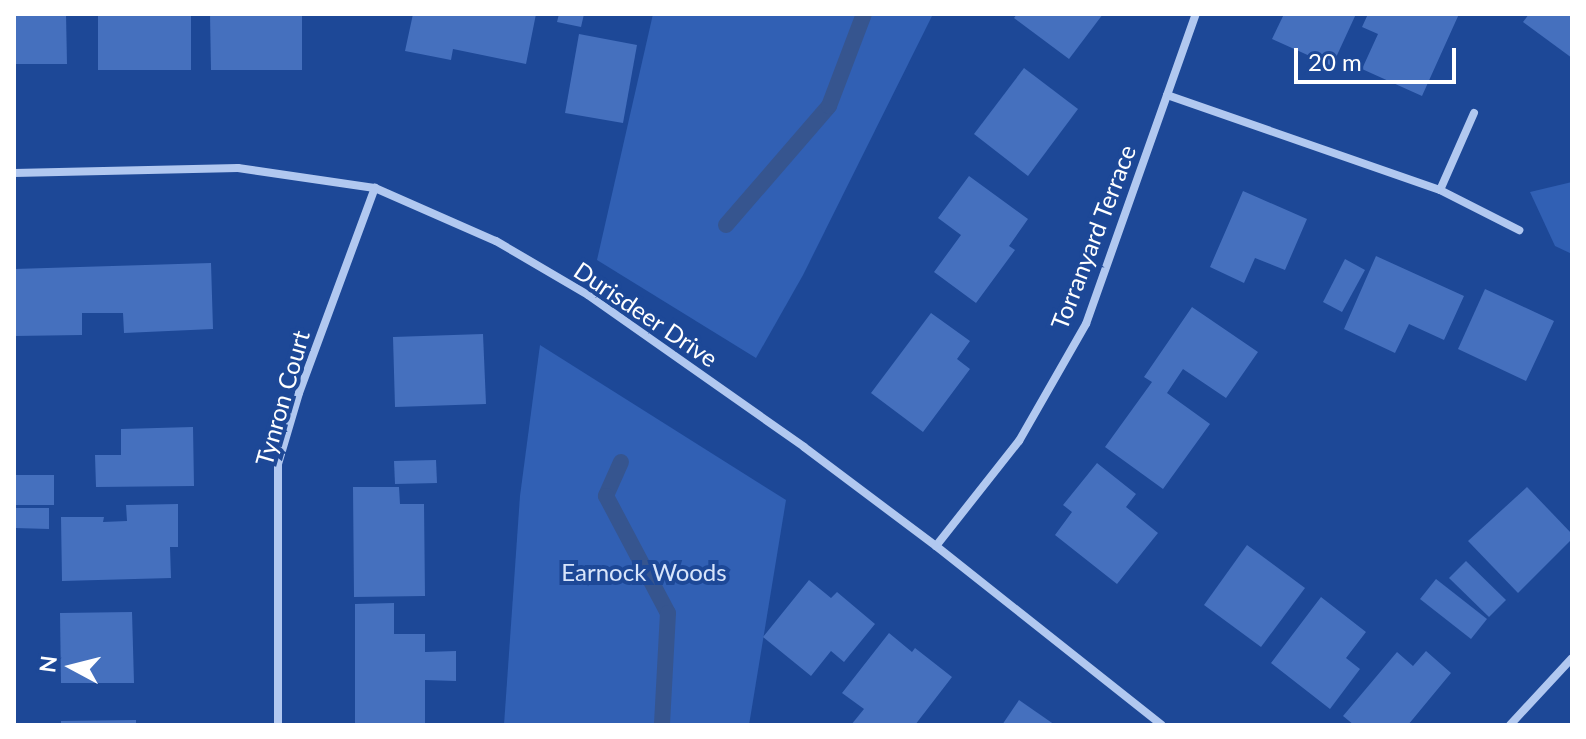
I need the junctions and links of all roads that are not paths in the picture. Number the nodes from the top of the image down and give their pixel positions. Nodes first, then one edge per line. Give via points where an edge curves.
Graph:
1 (1196, 14) edge
2 (1167, 95) junction
3 (1474, 113) dead end
4 (14, 173) edge
5 (375, 188) junction
6 (1440, 190) junction
7 (1519, 230) dead end
8 (936, 546) junction
9 (1572, 658) edge
10 (278, 725) edge
11 (1162, 725) edge
12 (1510, 725) edge

1 - 2 street, Torranyard Terrace
2 - 6 street
2 - 8 street, Torranyard Terrace via 1086,324 1019,441
3 - 6 street
4 - 5 street, Durisdeer Drive via 238,168
5 - 8 street, Durisdeer Drive via 496,241 588,295
5 - 10 street, Tynron Court via 278,464
6 - 7 street
8 - 11 street, Durisdeer Drive
9 - 12 street

